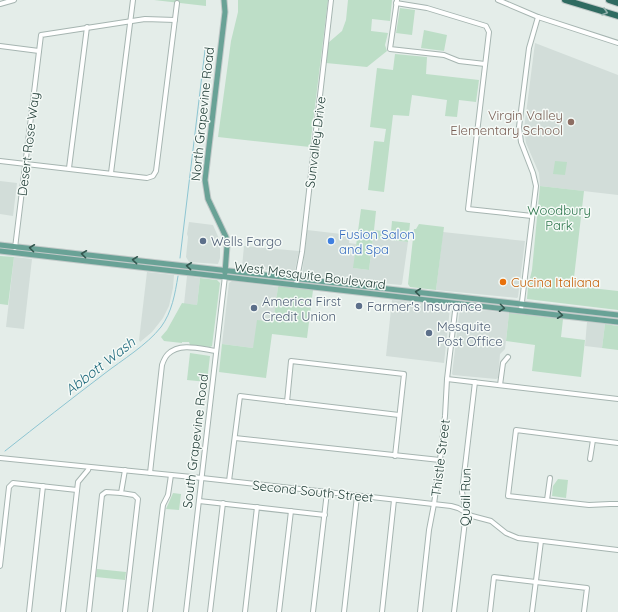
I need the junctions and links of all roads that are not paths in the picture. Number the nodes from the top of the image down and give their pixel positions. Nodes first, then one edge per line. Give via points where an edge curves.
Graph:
1 (14, 0) edge
2 (133, 0) edge
3 (224, 0) edge
4 (331, 0) edge
5 (498, 0) edge
6 (565, 0) edge
7 (609, 0) edge
8 (396, 1) edge
9 (177, 3) dead end
10 (618, 3) edge
11 (0, 4) edge
12 (618, 16) edge
13 (538, 17) junction
14 (175, 20) junction
15 (130, 21) junction
16 (87, 27) junction
17 (618, 42) edge
18 (0, 46) edge
19 (39, 51) junction
20 (485, 64) junction
21 (0, 161) edge
22 (25, 164) junction
23 (69, 168) junction
24 (111, 173) junction
25 (532, 216) junction
26 (0, 245) edge
27 (15, 246) junction
28 (0, 251) edge
29 (14, 252) junction
30 (118, 258) junction
31 (117, 264) junction
32 (225, 273) junction
33 (297, 278) junction
34 (296, 284) junction
35 (332, 285) junction
36 (456, 296) junction
37 (456, 303) junction
38 (522, 304) junction
39 (521, 310) junction
40 (618, 315) edge
41 (618, 322) edge
42 (216, 351) junction
43 (508, 357) dead end
44 (446, 379) junction
45 (475, 382) junction
46 (500, 385) junction
47 (618, 399) edge
48 (287, 402) junction
49 (399, 415) junction
50 (234, 438) junction
51 (593, 440) junction
52 (618, 443) edge
53 (395, 456) junction
54 (0, 458) edge
55 (590, 459) dead end
56 (440, 460) junction
57 (89, 467) junction
58 (124, 470) junction
59 (150, 473) junction
60 (171, 475) junction
61 (202, 478) junction
62 (550, 478) dead end
63 (229, 481) junction
64 (43, 486) junction
65 (77, 490) junction
66 (327, 492) junction
67 (121, 494) junction
68 (357, 496) junction
69 (394, 500) junction
70 (547, 500) junction
71 (199, 501) junction
72 (223, 503) junction
73 (434, 504) junction
74 (618, 504) edge
75 (257, 507) junction
76 (291, 511) junction
77 (466, 513) junction
78 (325, 515) junction
79 (540, 541) junction
80 (618, 550) edge
81 (0, 566) edge
82 (536, 582) junction
83 (29, 612) edge
84 (63, 612) edge
85 (89, 612) edge
86 (125, 612) edge
87 (150, 612) edge
88 (186, 612) edge
89 (210, 612) edge
90 (245, 612) edge
91 (279, 612) edge
92 (313, 612) edge
93 (344, 612) edge
94 (382, 612) edge
95 (420, 612) edge
96 (454, 612) edge
97 (490, 612) edge
98 (532, 612) edge
99 (584, 612) edge

1 - 11 street
2 - 15 street
3 - 32 main road, North Grapevine Road via 225,12 205,180 208,199 226,237
4 - 33 street, Sunvalley Drive via 303,250
5 - 13 street
6 -> 12 highway
7 - 10 highway
8 - 20 street via 486,26 489,32
8 - 20 street via 390,49 444,55
9 - 14 street
13 - 17 street
13 - 25 street via 529,48 519,127 521,142 536,186
14 - 15 street
14 - 24 street via 154,176 147,178
15 - 16 street
15 - 24 street
16 - 19 street, Desert Rose Way via 41,35
16 - 23 street
18 - 19 street
19 - 22 street, Desert Rose Way
20 - 25 street via 468,209
21 - 22 street
22 - 23 street
22 - 27 street, Desert Rose Way
23 - 24 street
25 - 38 street
26 - 27 main road, West Mesquite Boulevard
27 - 29 street, Desert Rose Way
30 -> 27 main road, West Mesquite Boulevard
28 - 29 main road, West Mesquite Boulevard
29 - 31 main road, West Mesquite Boulevard
30 - 31 main road
32 -> 30 main road, West Mesquite Boulevard
31 - 32 main road, West Mesquite Boulevard
32 - 33 main road, West Mesquite Boulevard
32 - 34 main road, West Mesquite Boulevard
32 - 42 street, South Grapevine Road
33 - 34 street, Sunvalley Drive
33 - 35 main road, West Mesquite Boulevard
34 - 35 main road, West Mesquite Boulevard
36 -> 35 main road, West Mesquite Boulevard
35 - 37 main road, West Mesquite Boulevard
36 - 37 main road
36 - 38 main road, West Mesquite Boulevard
37 -> 39 main road, West Mesquite Boulevard
37 - 44 street, Thistle Street
38 - 39 street
38 - 40 main road, West Mesquite Boulevard
39 -> 41 main road, West Mesquite Boulevard
42 - 59 street via 184,347 166,355 162,365
42 - 61 street, South Grapevine Road
43 - 46 street via 503,363
44 - 45 street
44 - 56 street, Thistle Street
45 - 46 street
45 - 77 street, Quail Run via 462,492
46 - 47 street
48 - 49 street
48 - 49 street via 291,361 404,374
48 - 50 street via 240,396
49 - 53 street
50 - 53 street
50 - 63 street
51 - 52 street
51 - 55 street
51 - 70 street via 516,430 508,496
53 - 56 street
54 - 57 street, Second South Street
56 - 73 street, Thistle Street
57 - 58 street, Second South Street
57 - 65 street via 78,482
58 - 59 street, Second South Street
58 - 67 street
59 - 60 street, Second South Street
60 - 61 street, Second South Street
60 - 87 street via 168,495 163,506
61 - 63 street, Second South Street
61 - 71 street, South Grapevine Road
62 - 70 street
63 - 66 street, Second South Street
64 - 65 street
64 - 81 street via 13,483 9,487
64 - 83 street
65 - 84 street
66 - 68 street, Second South Street
66 - 78 street
67 - 85 street via 106,492 102,495
67 - 86 street via 134,495 138,500
68 - 69 street, Second South Street
68 - 93 street
69 - 73 street, Second South Street
69 - 94 street
70 - 74 street via 589,505
71 - 72 street
71 - 88 street, South Grapevine Road
72 - 75 street
72 - 89 street
73 - 77 street, Second South Street via 451,506
73 - 95 street, Thistle Street
75 - 76 street
75 - 90 street
76 - 78 street
76 - 91 street
77 - 79 street, Second South Street via 491,521 511,536
77 - 96 street, Quail Run
78 - 92 street
79 - 80 street, Second South Street
79 - 82 street
82 - 97 street via 494,577
82 - 98 street
82 - 99 street via 587,588

